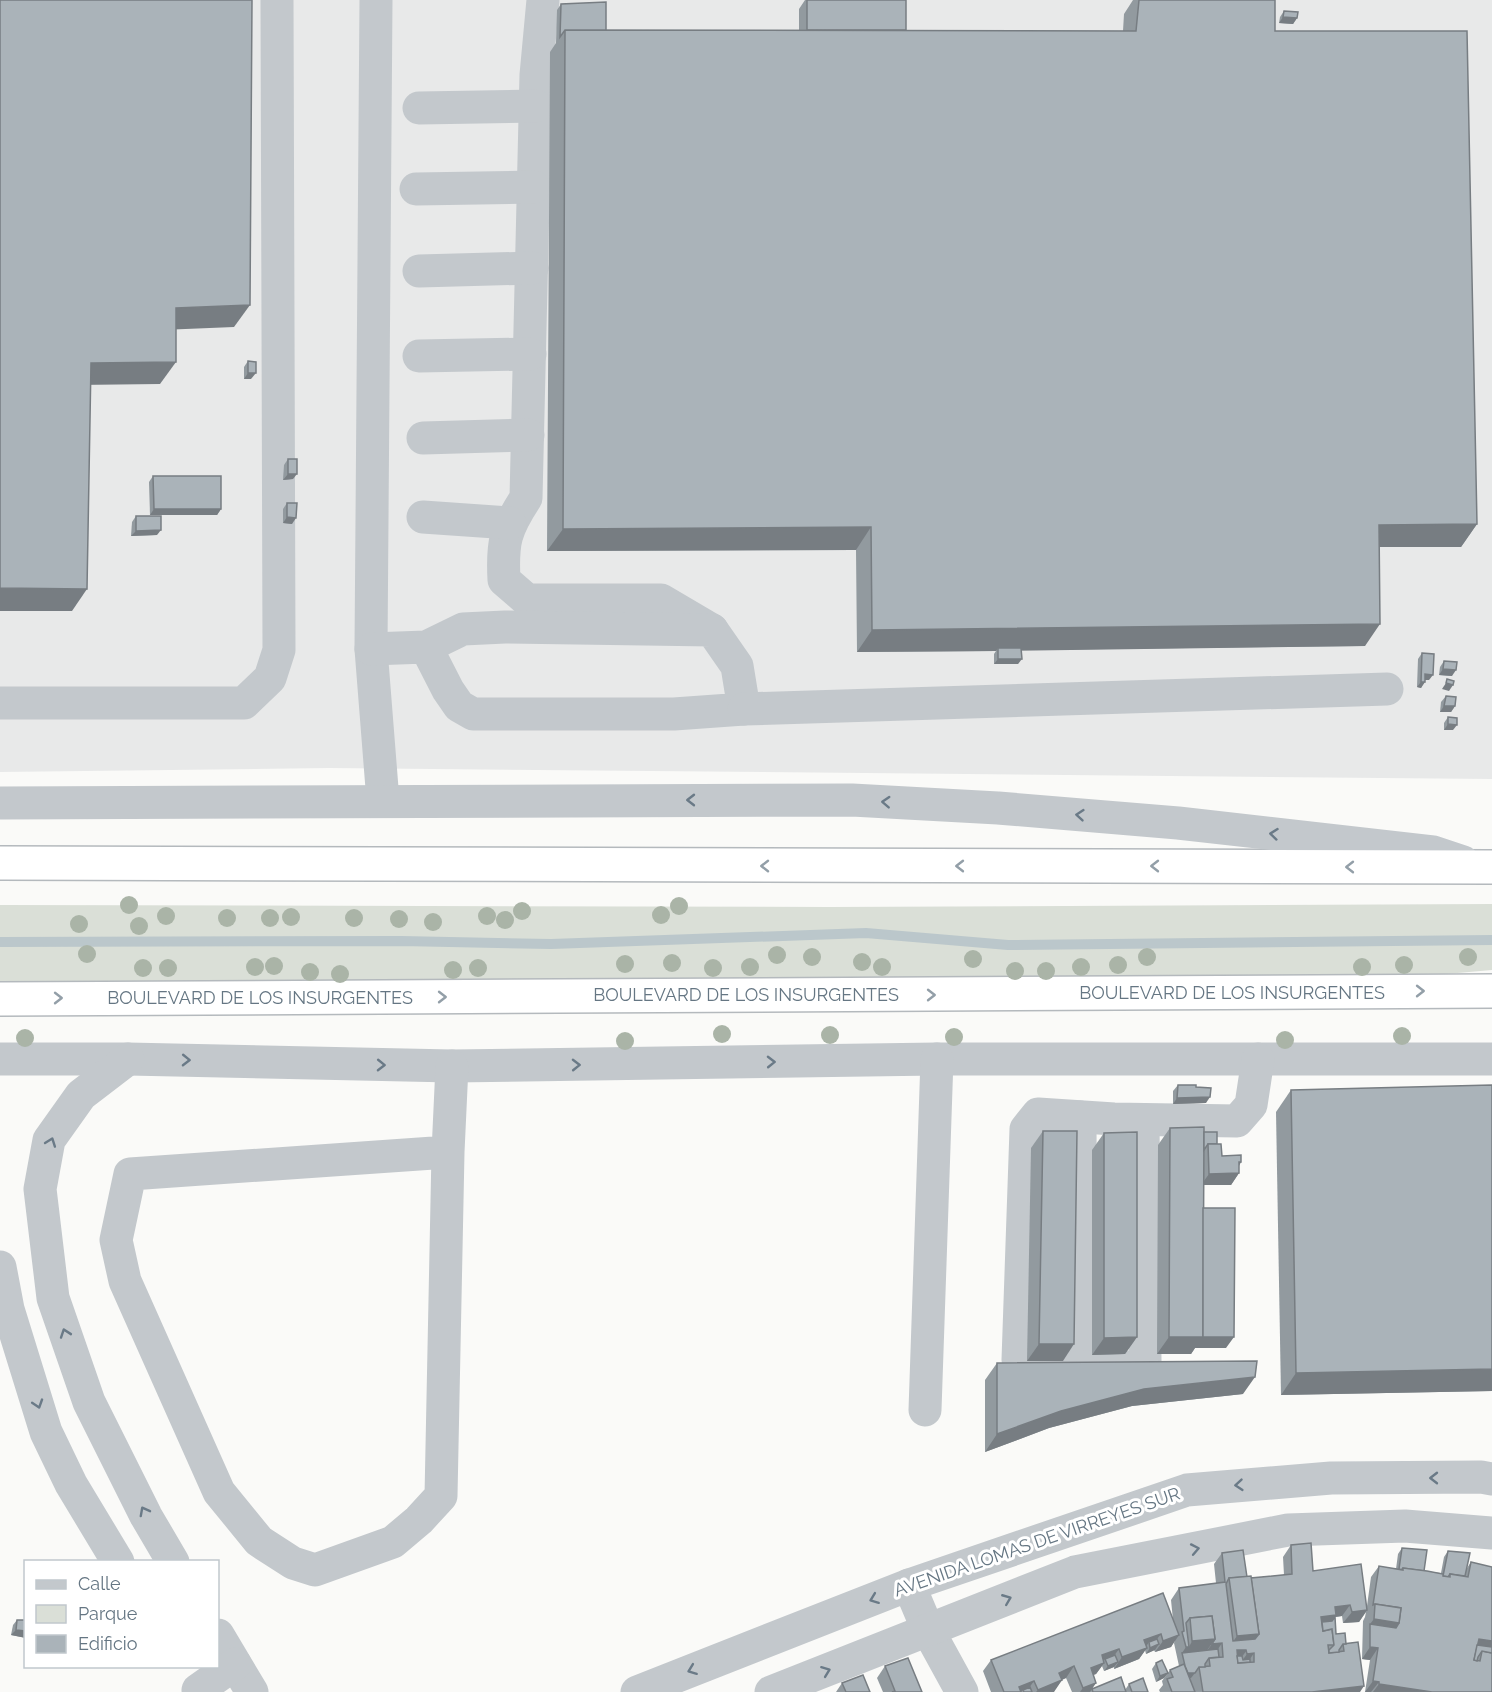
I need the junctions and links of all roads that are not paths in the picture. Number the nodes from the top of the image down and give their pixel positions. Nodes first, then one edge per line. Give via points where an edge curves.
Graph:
1 (277, 0) edge
2 (376, 0) edge
3 (543, 0) edge
4 (536, 106) junction
5 (419, 108) dead end
6 (534, 187) junction
7 (416, 189) dead end
8 (532, 268) junction
9 (419, 271) dead end
10 (530, 354) junction
11 (419, 356) dead end
12 (528, 435) junction
13 (423, 438) dead end
14 (423, 517) dead end
15 (510, 523) junction
16 (712, 630) junction
17 (426, 647) junction
18 (370, 650) junction
19 (1388, 689) dead end
20 (0, 704) edge
21 (744, 709) junction
22 (382, 801) junction
23 (0, 803) edge
24 (0, 863) edge
25 (1484, 867) edge
26 (1492, 991) edge
27 (0, 999) edge
28 (0, 1059) edge
29 (128, 1059) junction
30 (937, 1059) junction
31 (1258, 1059) junction
32 (1492, 1059) edge
33 (452, 1066) junction
34 (1080, 1117) junction
35 (1143, 1120) junction
36 (448, 1152) junction
37 (0, 1267) edge
38 (1081, 1367) junction
39 (925, 1410) dead end
40 (1492, 1479) edge
41 (1492, 1533) edge
42 (117, 1560) edge
43 (172, 1560) edge
44 (909, 1585) junction
45 (928, 1630) junction
46 (219, 1637) edge
47 (234, 1664) junction
48 (193, 1683) edge
49 (252, 1692) edge
50 (637, 1692) edge
51 (771, 1692) edge
52 (962, 1692) edge

1 - 20 street via 279,650 270,678 244,704
2 - 18 street
3 - 4 street
4 - 5 street
4 - 6 street
6 - 7 street
6 - 8 street
8 - 9 street
8 - 10 street
10 - 11 street
10 - 12 street
12 - 13 street
12 - 15 street via 526,498
14 - 15 street
15 - 16 street via 502,553 504,580 527,600 661,600
16 - 17 street via 463,629
16 - 21 street via 737,666
17 - 18 street
17 - 21 street via 459,706 473,714 674,714
18 - 22 street
19 - 21 street
22 - 23 street
25 -> 22 street via 1433,852 998,808 852,800
25 -> 24 highway
27 -> 26 highway, BOULEVARD DE LOS INSURGENTES
28 - 29 street
29 -> 33 street
43 -> 29 street via 89,1402 53,1298 40,1189 50,1140 81,1095
30 - 31 street
33 -> 30 street
30 - 39 street
31 - 32 street
31 - 35 street via 1251,1105 1237,1120
33 - 36 street
34 - 35 street
34 - 38 street
34 - 38 street via 1038,1114 1026,1129 1018,1360 1022,1368
35 - 38 street via 1145,1361 1138,1367
36 - 36 street via 441,1496 393,1542 315,1570 293,1563 259,1541 219,1492 125,1281 116,1240 130,1174
37 -> 42 street via 8,1309 46,1432 71,1484
40 -> 44 street, AVENIDA LOMAS DE VIRREYES SUR via 1332,1478 1187,1490
45 -> 41 street via 1075,1572 1288,1530 1405,1526
44 - 45 street
44 -> 50 street, AVENIDA LOMAS DE VIRREYES SUR
51 -> 45 street
45 - 52 street
46 - 47 street
47 - 48 street
47 - 49 street

